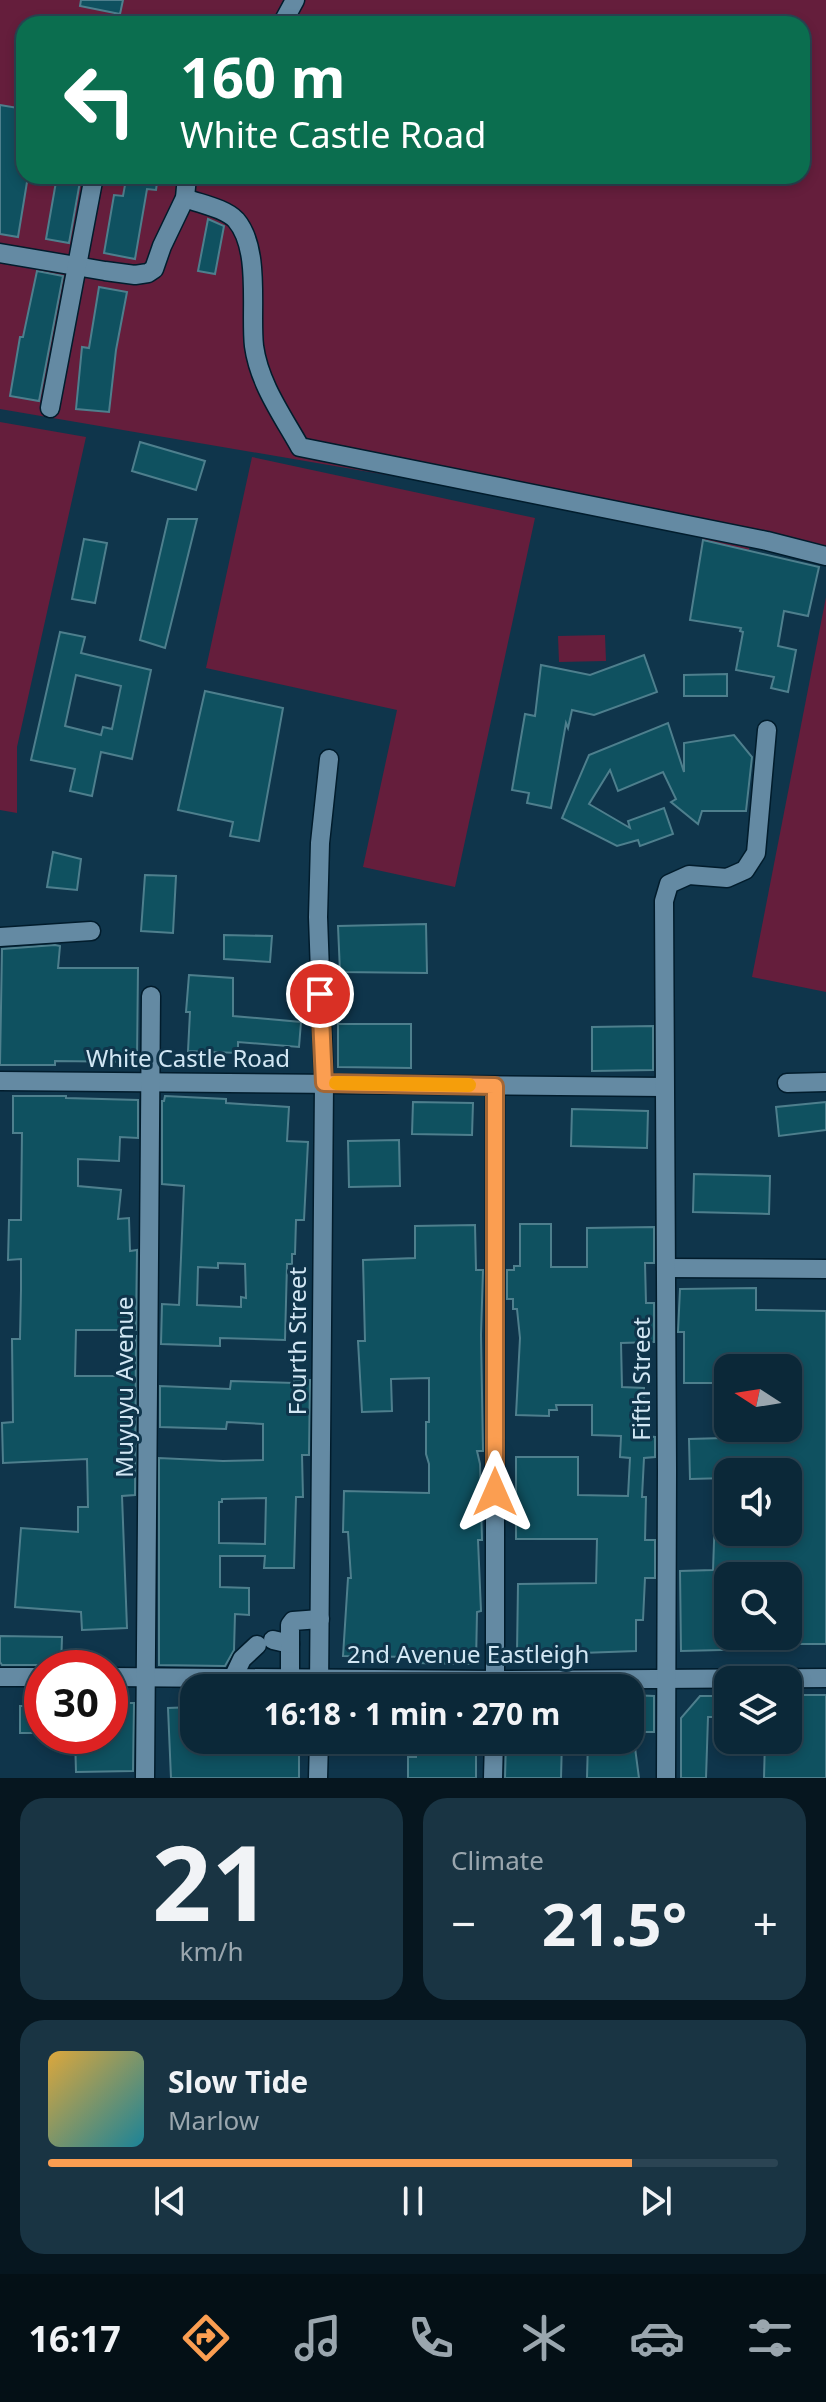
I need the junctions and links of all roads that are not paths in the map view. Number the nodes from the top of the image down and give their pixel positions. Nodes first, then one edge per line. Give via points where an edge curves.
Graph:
1 (93, 184) edge
2 (186, 184) edge
3 (185, 198) junction
4 (0, 253) edge
5 (77, 267) junction
6 (50, 408) dead end
7 (826, 556) edge
8 (767, 730) dead end
9 (329, 759) dead end
10 (91, 931) dead end
11 (0, 937) edge
12 (151, 996) dead end
13 (0, 1081) edge
14 (826, 1082) edge
15 (151, 1083) junction
16 (324, 1083) junction
17 (787, 1083) dead end
18 (495, 1086) junction
19 (663, 1087) junction
20 (666, 1268) junction
21 (826, 1269) edge
22 (320, 1619) junction
23 (273, 1643) junction
24 (235, 1674) edge
25 (288, 1674) edge
26 (319, 1674) edge
27 (495, 1674) edge
28 (0, 1677) edge
29 (24, 1677) edge
30 (128, 1677) edge
31 (147, 1677) junction
32 (180, 1677) edge
33 (826, 1678) edge
34 (666, 1680) junction
35 (644, 1681) edge
36 (319, 1754) edge
37 (494, 1754) edge
38 (145, 1778) edge
39 (318, 1778) edge
40 (493, 1778) edge
41 (666, 1778) edge

1 - 5 street
2 - 3 street
3 - 5 street via 148,273
3 - 7 street via 227,214 247,244 254,348 268,392 300,447
4 - 5 street
5 - 6 street
8 - 19 street, Fifth Street via 756,853 745,870 727,878 689,875 669,884 664,901
9 - 16 street, Fourth Street via 318,917
10 - 11 street
12 - 15 street, Muyuyu Avenue
13 - 15 street, White Castle Road
14 - 17 street
15 - 16 street, White Castle Road
15 - 31 street, Muyuyu Avenue
16 - 18 street, White Castle Road
16 - 22 street, Fourth Street
18 - 19 street, White Castle Road
18 - 27 street
19 - 20 street, Fifth Street
20 - 21 street
20 - 34 street, Fifth Street
22 - 23 street via 293,1621
22 - 26 street, Fourth Street
23 - 24 street via 242,1659
23 - 25 street
28 - 29 street
30 - 31 street, 2nd Avenue Eastleigh
31 - 32 street, 2nd Avenue Eastleigh
31 - 38 street, Muyuyu Avenue
33 - 34 street, 2nd Avenue Eastleigh
34 - 35 street, 2nd Avenue Eastleigh
34 - 41 street, Fifth Street
36 - 39 street
37 - 40 street

